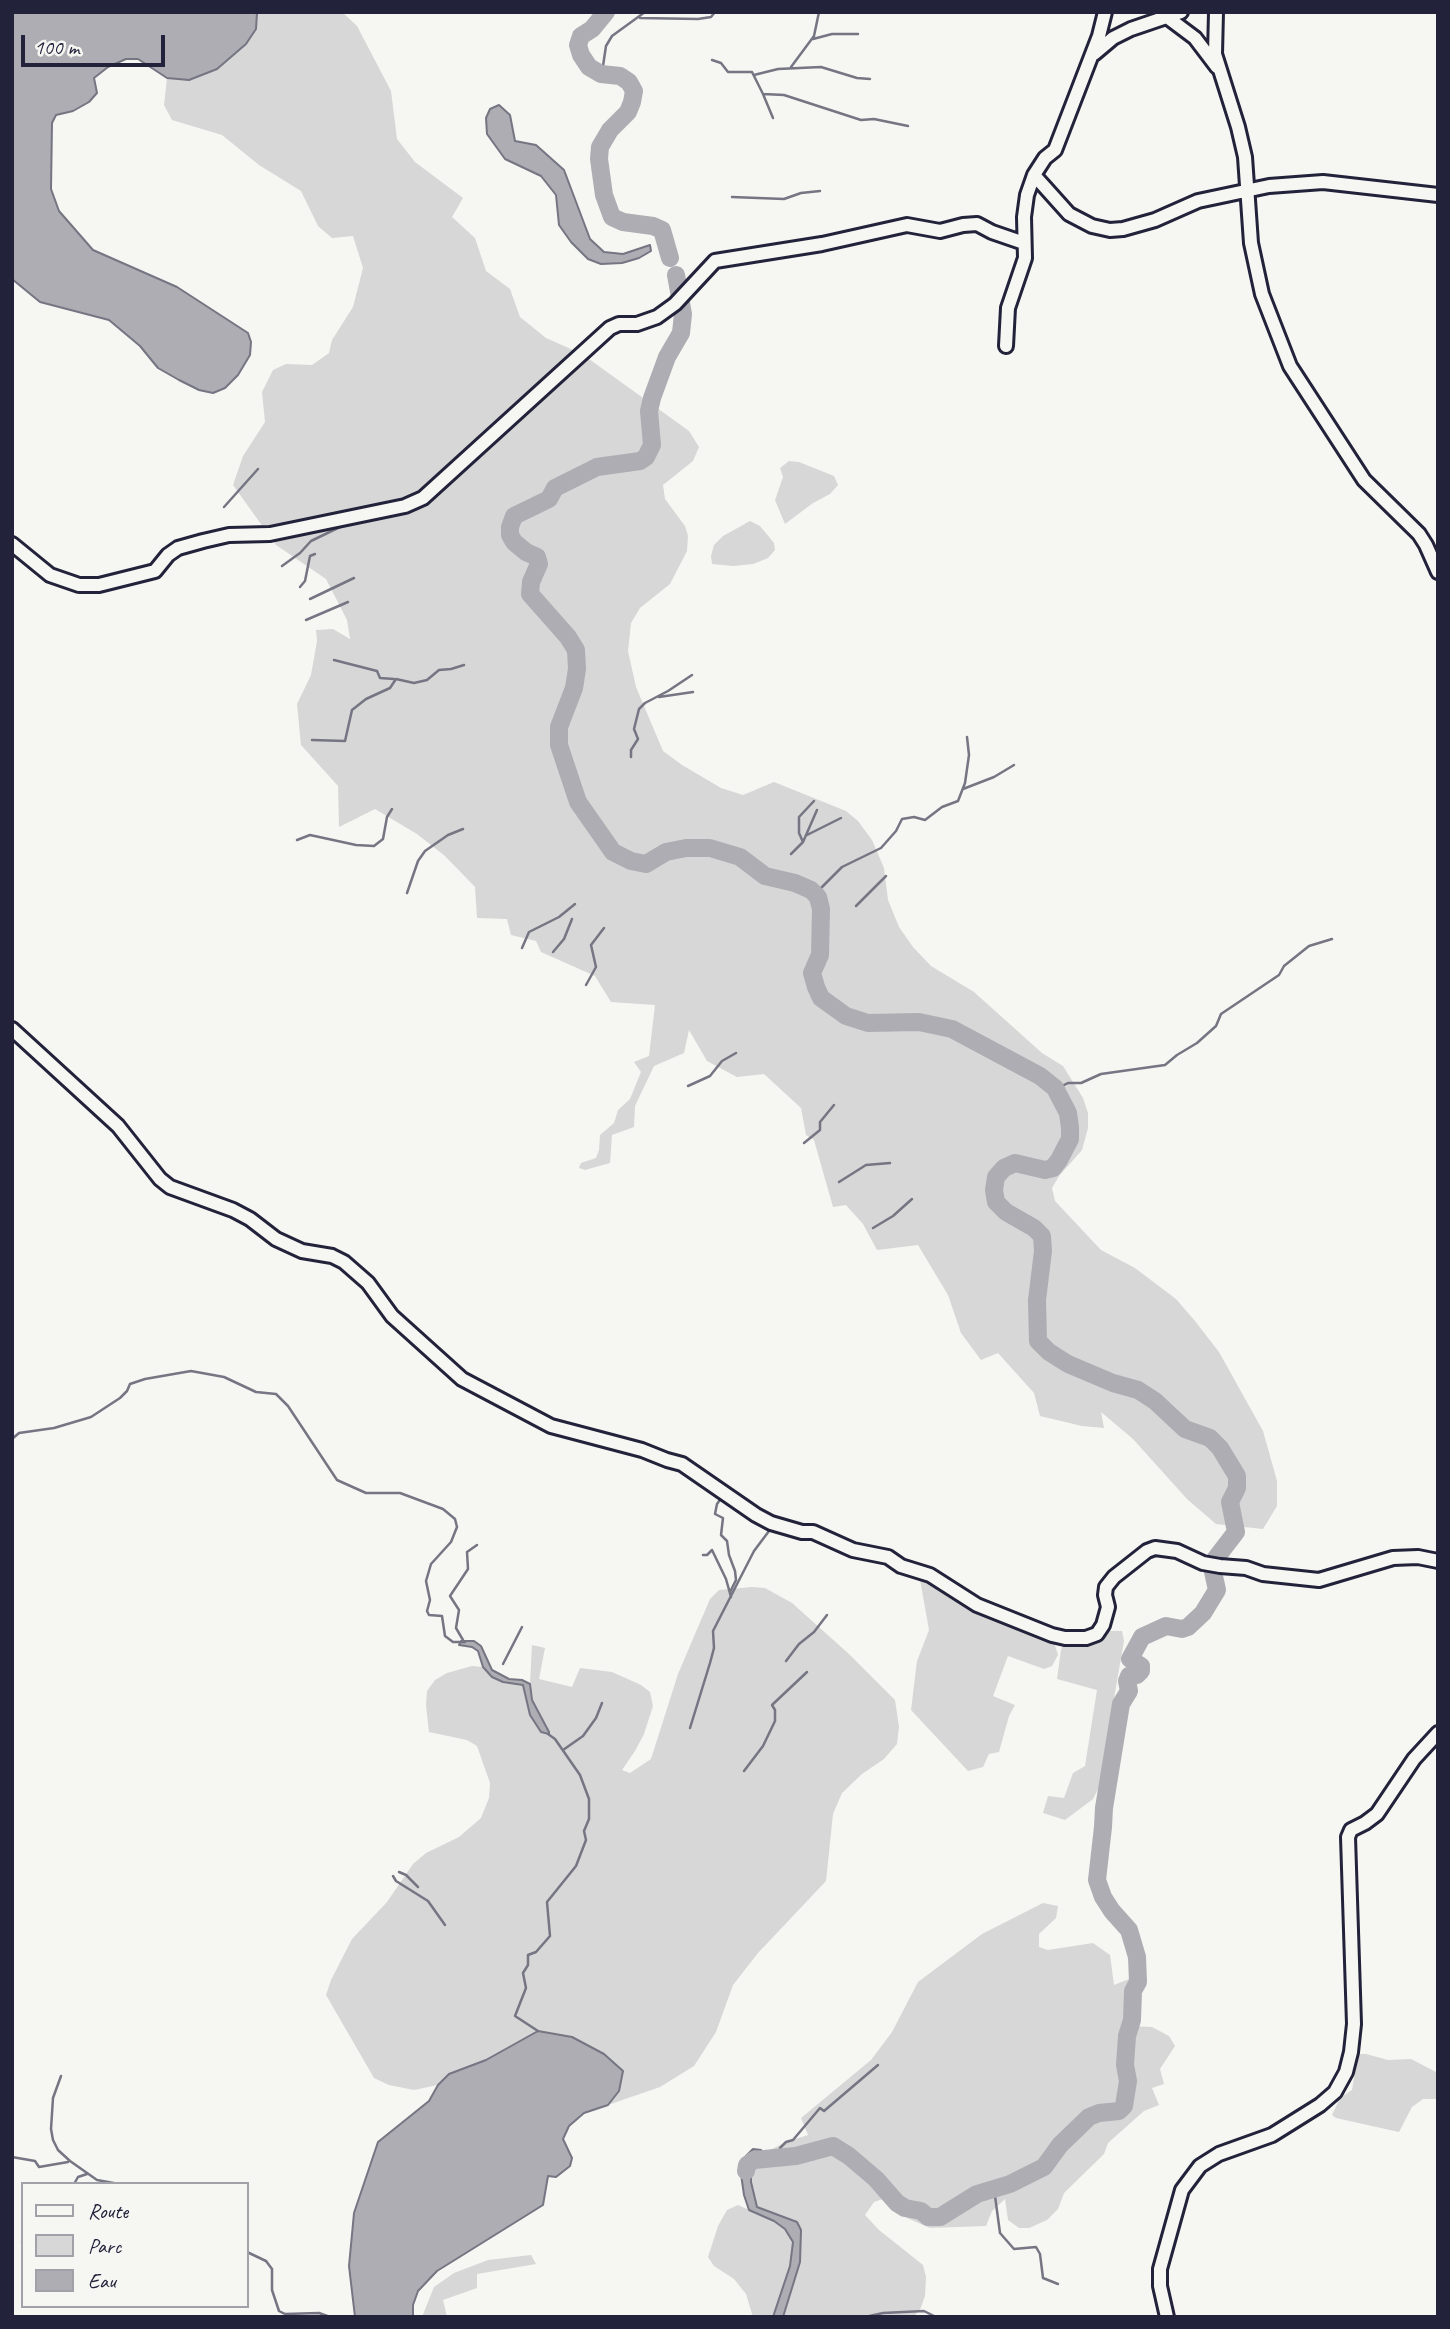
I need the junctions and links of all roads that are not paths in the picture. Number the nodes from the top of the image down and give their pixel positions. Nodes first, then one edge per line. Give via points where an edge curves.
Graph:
1 (1105, 12) edge
2 (1181, 12) edge
3 (1216, 12) edge
4 (1163, 15) edge
5 (1091, 57) junction
6 (1219, 70) junction
7 (1034, 175) junction
8 (1247, 190) junction
9 (1438, 195) edge
10 (1024, 243) junction
11 (1006, 346) dead end
12 (12, 544) edge
13 (1438, 572) edge
14 (12, 1029) edge
15 (1438, 1561) edge
16 (1438, 1733) edge
17 (1167, 2317) edge

1 - 5 street
2 - 4 street
3 - 6 street
4 - 5 street via 1114,38
4 - 6 street via 1195,38
5 - 7 street via 1055,150
6 - 8 street via 1238,127
7 - 8 street via 1069,214 1110,230
7 - 10 street via 1027,195
8 - 9 street via 1323,182
8 - 13 street via 1251,243 1262,294 1291,370 1364,480 1419,534
10 - 11 street via 1025,258 1008,308
10 - 12 street via 977,224 940,231 906,225 715,261 657,317 610,328 423,498 405,506 270,534 203,541 178,548 155,571 99,585 79,585 50,575
14 - 15 street via 118,1126 160,1180 233,1210 302,1251 344,1262 368,1283 392,1316 462,1379 551,1426 682,1464 771,1522 888,1558 930,1575 977,1605 1052,1635 1086,1638 1097,1634 1108,1607 1106,1587 1154,1548 1187,1553 1203,1563 1318,1580 1392,1558
16 - 17 street via 1414,1759 1377,1814 1348,1837 1354,2024 1346,2072 1335,2092 1320,2105 1272,2135 1219,2154 1200,2166 1182,2190 1160,2269

